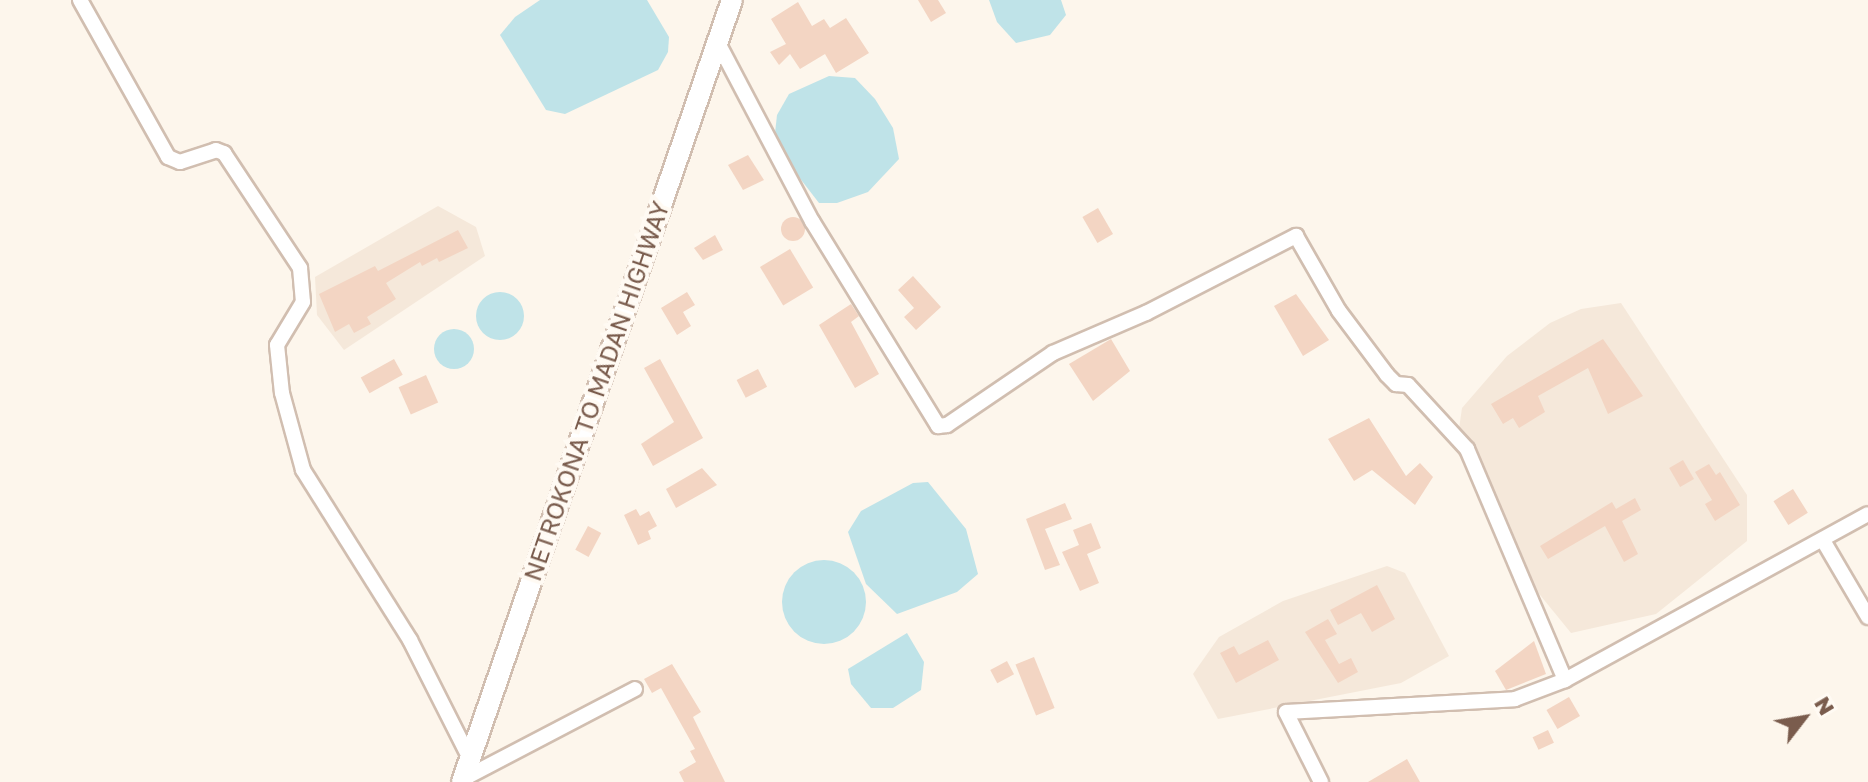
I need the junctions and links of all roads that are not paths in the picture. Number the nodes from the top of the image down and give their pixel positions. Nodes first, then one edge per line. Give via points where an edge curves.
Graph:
1 (80, 0) edge
2 (732, 0) edge
3 (717, 41) junction
4 (1868, 514) edge
5 (1824, 542) junction
6 (1868, 617) edge
7 (1565, 680) junction
8 (635, 689) dead end
9 (469, 757) junction
10 (462, 781) edge
11 (1321, 782) edge

1 - 9 street via 168,157 180,162 216,150 224,153 300,268 303,302 277,345 282,393 303,470 410,640
2 - 3 main road, NETROKONA TO MADAN HIGHWAY
3 - 7 street via 812,221 938,426 1053,353 1146,313 1296,236 1339,311 1387,375 1396,384 1408,385 1467,449
3 - 9 main road, NETROKONA TO MADAN HIGHWAY
4 - 5 street
5 - 6 street
5 - 7 street
7 - 11 street via 1515,699 1286,712
8 - 10 street
9 - 10 main road, NETROKONA TO MADAN HIGHWAY

